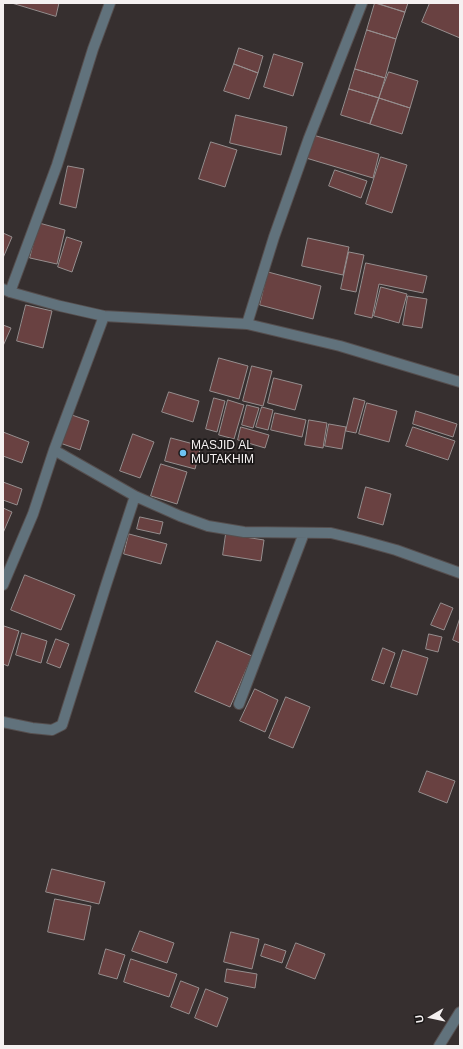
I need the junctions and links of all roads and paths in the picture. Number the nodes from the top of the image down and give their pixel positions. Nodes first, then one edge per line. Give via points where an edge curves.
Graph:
1 (110, 3) edge
2 (362, 3) edge
3 (6, 291) edge
4 (104, 316) junction
5 (247, 324) junction
6 (460, 382) edge
7 (54, 450) junction
8 (135, 496) junction
9 (304, 533) junction
10 (460, 574) edge
11 (3, 585) edge
12 (239, 704) dead end
13 (3, 722) edge
14 (460, 1012) edge
15 (438, 1046) edge

1 - 3 street via 56,165
2 - 5 street via 309,138
3 - 4 street
4 - 5 street
4 - 7 street
5 - 6 street via 340,346
7 - 8 street
7 - 11 street via 33,514
8 - 9 street via 208,526 244,532
8 - 13 street via 62,726 52,730
9 - 10 street via 331,533 360,540 396,550
9 - 12 street
14 - 15 street

